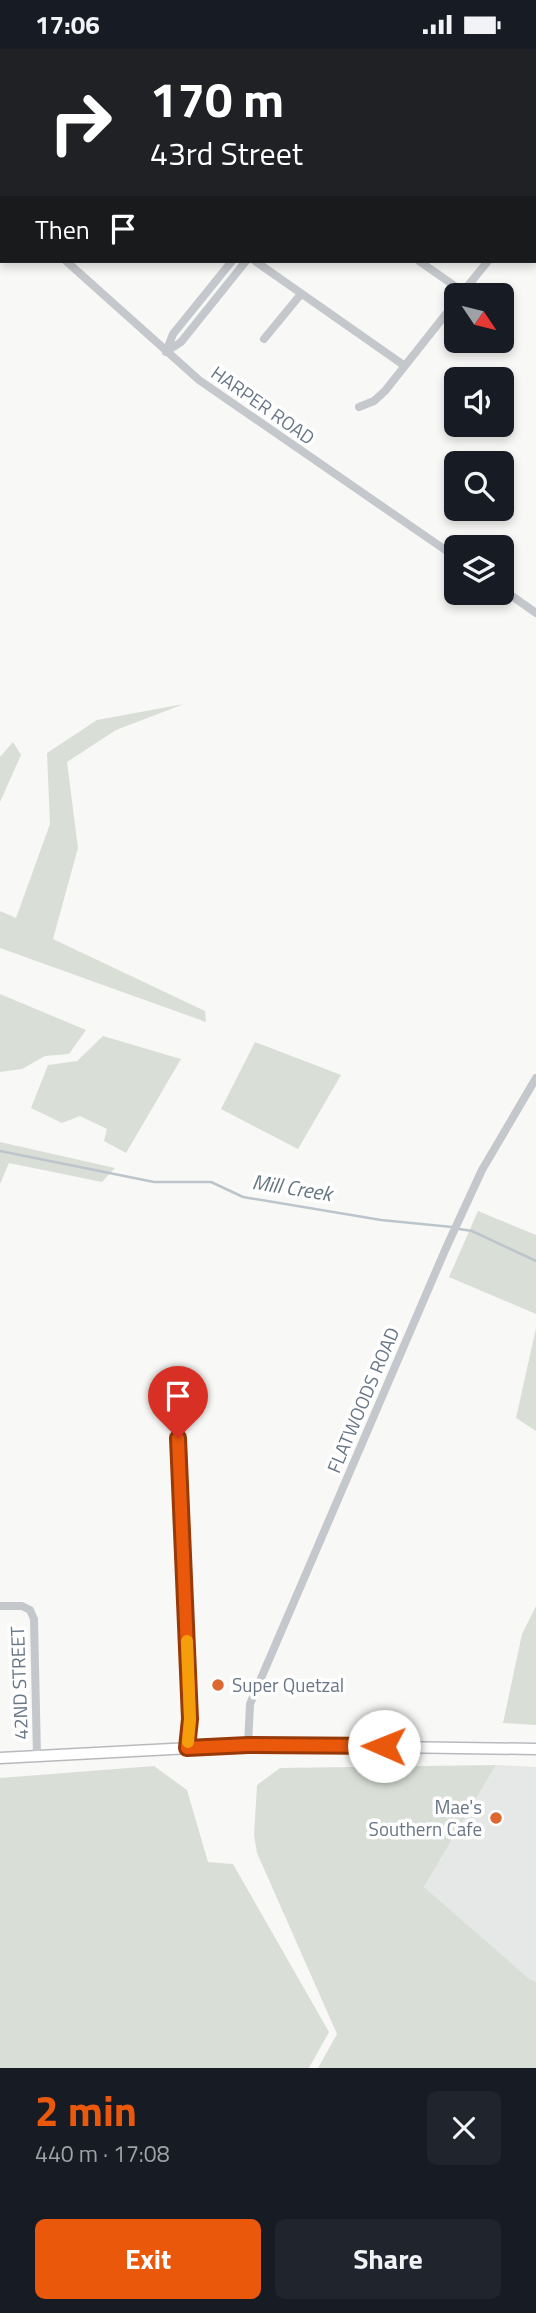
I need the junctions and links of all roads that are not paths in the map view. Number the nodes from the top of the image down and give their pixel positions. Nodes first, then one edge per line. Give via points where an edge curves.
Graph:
1 (68, 263) edge
2 (230, 263) edge
3 (244, 263) edge
4 (258, 263) edge
5 (421, 263) edge
6 (487, 263) edge
7 (446, 283) edge
8 (472, 283) edge
9 (301, 294) junction
10 (201, 300) junction
11 (209, 307) junction
12 (444, 318) edge
13 (264, 339) dead end
14 (166, 352) junction
15 (405, 366) junction
16 (359, 407) dead end
17 (444, 549) edge
18 (514, 597) edge
19 (536, 613) edge
20 (536, 1078) edge
21 (178, 1438) dead end
22 (0, 1606) edge
23 (248, 1745) junction
24 (187, 1748) junction
25 (536, 1749) edge
26 (37, 1756) junction
27 (0, 1758) edge

1 - 14 street, HARPER ROAD
2 - 10 street
3 - 11 street
4 - 9 street
5 - 7 street
6 - 8 street
9 - 13 street
9 - 15 street
10 - 11 street
10 - 14 street via 173,334
11 - 14 street via 181,342
12 - 15 street
14 - 17 street, HARPER ROAD via 222,396
15 - 16 street via 374,401
18 - 19 street
20 - 23 street, FLATWOODS ROAD via 496,1146 446,1248 250,1704
21 - 24 street via 190,1719
22 - 26 street, 42ND STREET via 30,1610 35,1628
23 - 24 highway
23 - 25 highway
24 - 26 highway
26 - 27 highway

